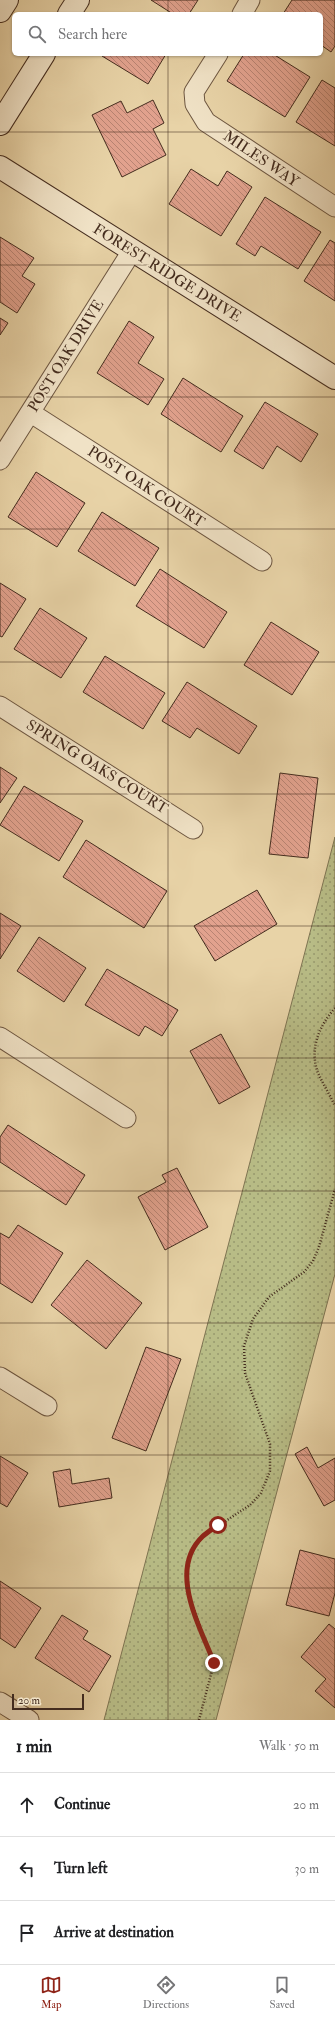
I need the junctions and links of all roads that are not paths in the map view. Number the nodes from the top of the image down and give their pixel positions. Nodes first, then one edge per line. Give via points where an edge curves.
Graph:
1 (7, 0) edge
2 (78, 0) edge
3 (250, 0) edge
4 (0, 11) edge
5 (70, 12) edge
6 (243, 12) edge
7 (43, 56) edge
8 (217, 56) edge
9 (0, 124) edge
10 (0, 167) edge
11 (335, 207) edge
12 (132, 251) junction
13 (335, 378) edge
14 (31, 413) junction
15 (0, 460) edge
16 (262, 561) dead end
17 (0, 706) edge
18 (193, 828) dead end
19 (0, 1037) edge
20 (126, 1118) dead end
21 (0, 1377) edge
22 (47, 1406) dead end
23 (0, 1702) edge
24 (29, 1720) edge

1 - 4 main road
2 - 5 main road
3 - 6 street
7 - 9 main road
8 - 11 street, MILES WAY via 194,92 195,104 206,122
10 - 12 main road, FOREST RIDGE DRIVE
12 - 13 main road, FOREST RIDGE DRIVE
12 - 14 street, POST OAK DRIVE
14 - 15 street, POST OAK DRIVE
14 - 16 street, POST OAK COURT
17 - 18 street, SPRING OAKS COURT
19 - 20 street
21 - 22 street
23 - 24 street

